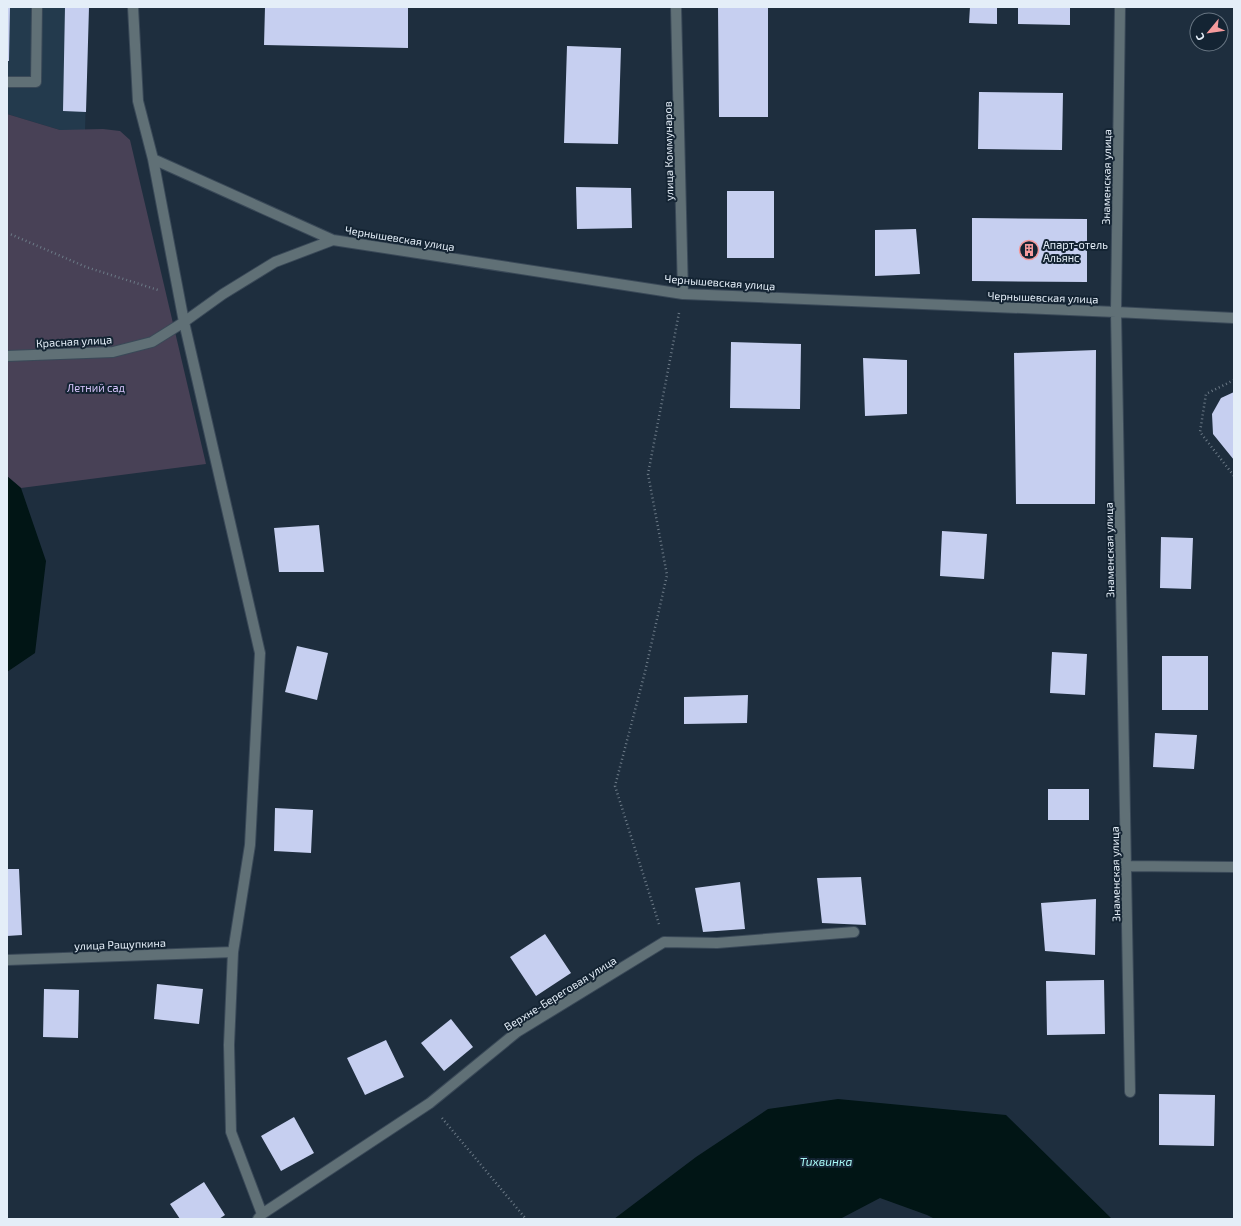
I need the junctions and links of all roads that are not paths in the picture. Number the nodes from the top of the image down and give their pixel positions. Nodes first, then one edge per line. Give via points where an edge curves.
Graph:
1 (37, 7) edge
2 (133, 7) edge
3 (676, 7) edge
4 (1120, 7) edge
5 (7, 82) edge
6 (153, 160) junction
7 (333, 240) junction
8 (683, 294) junction
9 (1116, 312) junction
10 (1234, 318) edge
11 (184, 322) junction
12 (7, 356) edge
13 (1126, 866) junction
14 (1234, 867) edge
15 (854, 932) dead end
16 (233, 952) junction
17 (7, 960) edge
18 (1130, 1092) dead end
19 (260, 1216) edge

1 - 5 street via 36,82
2 - 6 street via 138,101
3 - 8 street, улица Коммунаров
4 - 9 street, Знаменская улица
6 - 7 street, Чернышевская улица
6 - 11 street
7 - 8 street, Чернышевская улица
7 - 11 street, Красная улица via 275,262
8 - 9 street, Чернышевская улица
9 - 10 street, Чернышевская улица
9 - 13 street, Знаменская улица
11 - 12 street, Красная улица via 152,342 113,352
11 - 16 street via 260,653 250,845
13 - 14 street
13 - 18 street, Знаменская улица
15 - 19 street, Верхне-Береговая улица via 717,943 664,942 518,1032 430,1103
16 - 17 street, улица Ращупкина
16 - 19 street via 229,1045 231,1132

